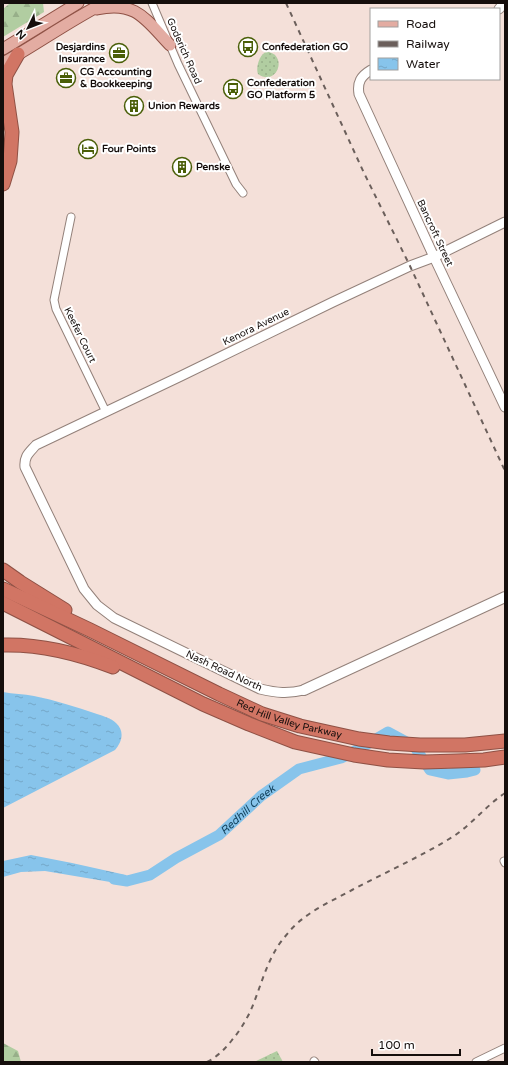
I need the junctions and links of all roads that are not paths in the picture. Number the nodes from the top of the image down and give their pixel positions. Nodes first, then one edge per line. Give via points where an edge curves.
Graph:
1 (78, 3) edge
2 (104, 3) edge
3 (152, 3) edge
4 (86, 12) junction
5 (170, 45) junction
6 (3, 49) edge
7 (18, 54) junction
8 (3, 63) edge
9 (370, 71) edge
10 (3, 102) edge
11 (9, 116) junction
12 (3, 184) edge
13 (243, 193) dead end
14 (71, 217) dead end
15 (505, 222) edge
16 (434, 257) junction
17 (505, 407) edge
18 (106, 412) junction
19 (24, 461) joint
20 (3, 570) edge
21 (3, 588) edge
22 (505, 597) edge
23 (3, 603) edge
24 (90, 630) junction
25 (3, 645) edge
26 (154, 680) junction
27 (304, 690) joint
28 (505, 741) edge
29 (505, 757) edge
30 (505, 1048) edge
31 (476, 1062) edge

1 - 6 main road
2 - 4 main road
3 - 5 street, Goderich Road
4 - 5 main road via 118,6 133,10 142,15
4 - 7 main road
5 - 13 street, Goderich Road via 236,184
7 - 8 main road
7 - 11 highway via 6,75
9 - 16 street, Bancroft Street via 360,80 359,94
10 - 11 highway
11 - 12 highway via 12,148
14 - 18 street, Keefer Court via 54,300
15 - 16 street, Kenora Avenue
16 - 17 street, Bancroft Street
16 - 18 street, Kenora Avenue via 333,302
18 - 19 street, Kenora Avenue via 36,445
19 - 27 street, Nash Road North via 84,589 97,605 114,618 260,689 284,693
20 - 24 highway via 68,612
21 - 24 highway
22 - 27 main road, Nash Road North
23 - 26 highway
24 - 28 highway, Red Hill Valley Parkway via 262,714 300,726 389,744 465,745
25 - 26 highway via 14,644 68,652
26 - 29 highway, Red Hill Valley Parkway via 203,704 295,742 354,755 424,762
30 - 31 street

